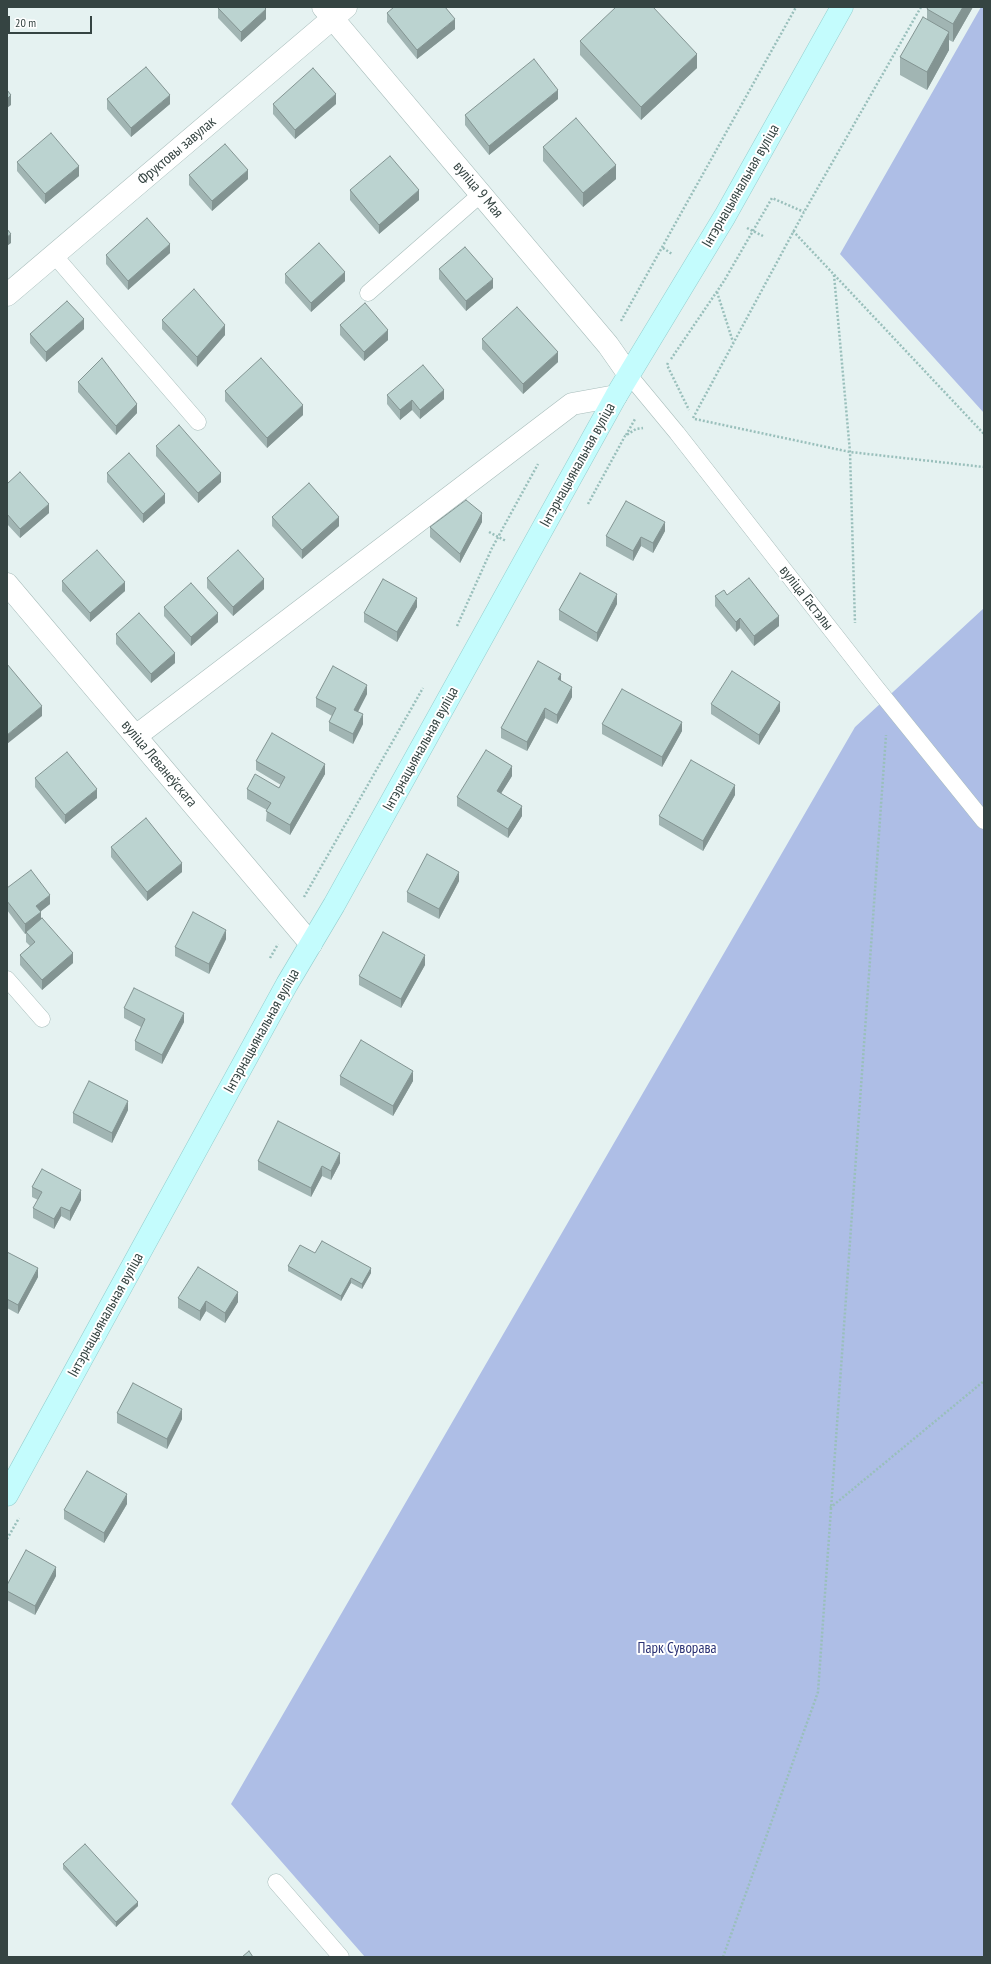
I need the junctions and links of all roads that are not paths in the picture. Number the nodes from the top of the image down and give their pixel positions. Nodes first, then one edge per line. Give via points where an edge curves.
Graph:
1 (842, 7) edge
2 (334, 11) edge
3 (481, 194) junction
4 (54, 255) junction
5 (368, 293) dead end
6 (7, 295) edge
7 (629, 375) junction
8 (616, 396) junction
9 (198, 422) dead end
10 (7, 584) edge
11 (136, 736) junction
12 (984, 821) edge
13 (311, 944) junction
14 (7, 979) edge
15 (42, 1019) dead end
16 (7, 1495) edge
17 (276, 1882) dead end
18 (341, 1957) edge

1 - 7 main road, Інтэрнацыянальная вуліца via 725,216
2 - 3 street, вуліца 9 Мая
2 - 4 street, Фруктовы завулак
3 - 5 lane
3 - 7 street, вуліца 9 Мая via 608,345
4 - 6 street, Фруктовы завулак
4 - 9 lane
7 - 8 main road, Інтэрнацыянальная вуліца
7 - 12 lane, вуліца Гастэлы
8 - 11 street via 572,404
8 - 13 main road, Інтэрнацыянальная вуліца
10 - 11 street, вуліца Леванеўскага
11 - 13 street, вуліца Леванеўскага
13 - 16 main road, Інтэрнацыянальная вуліца
14 - 15 lane
17 - 18 lane

